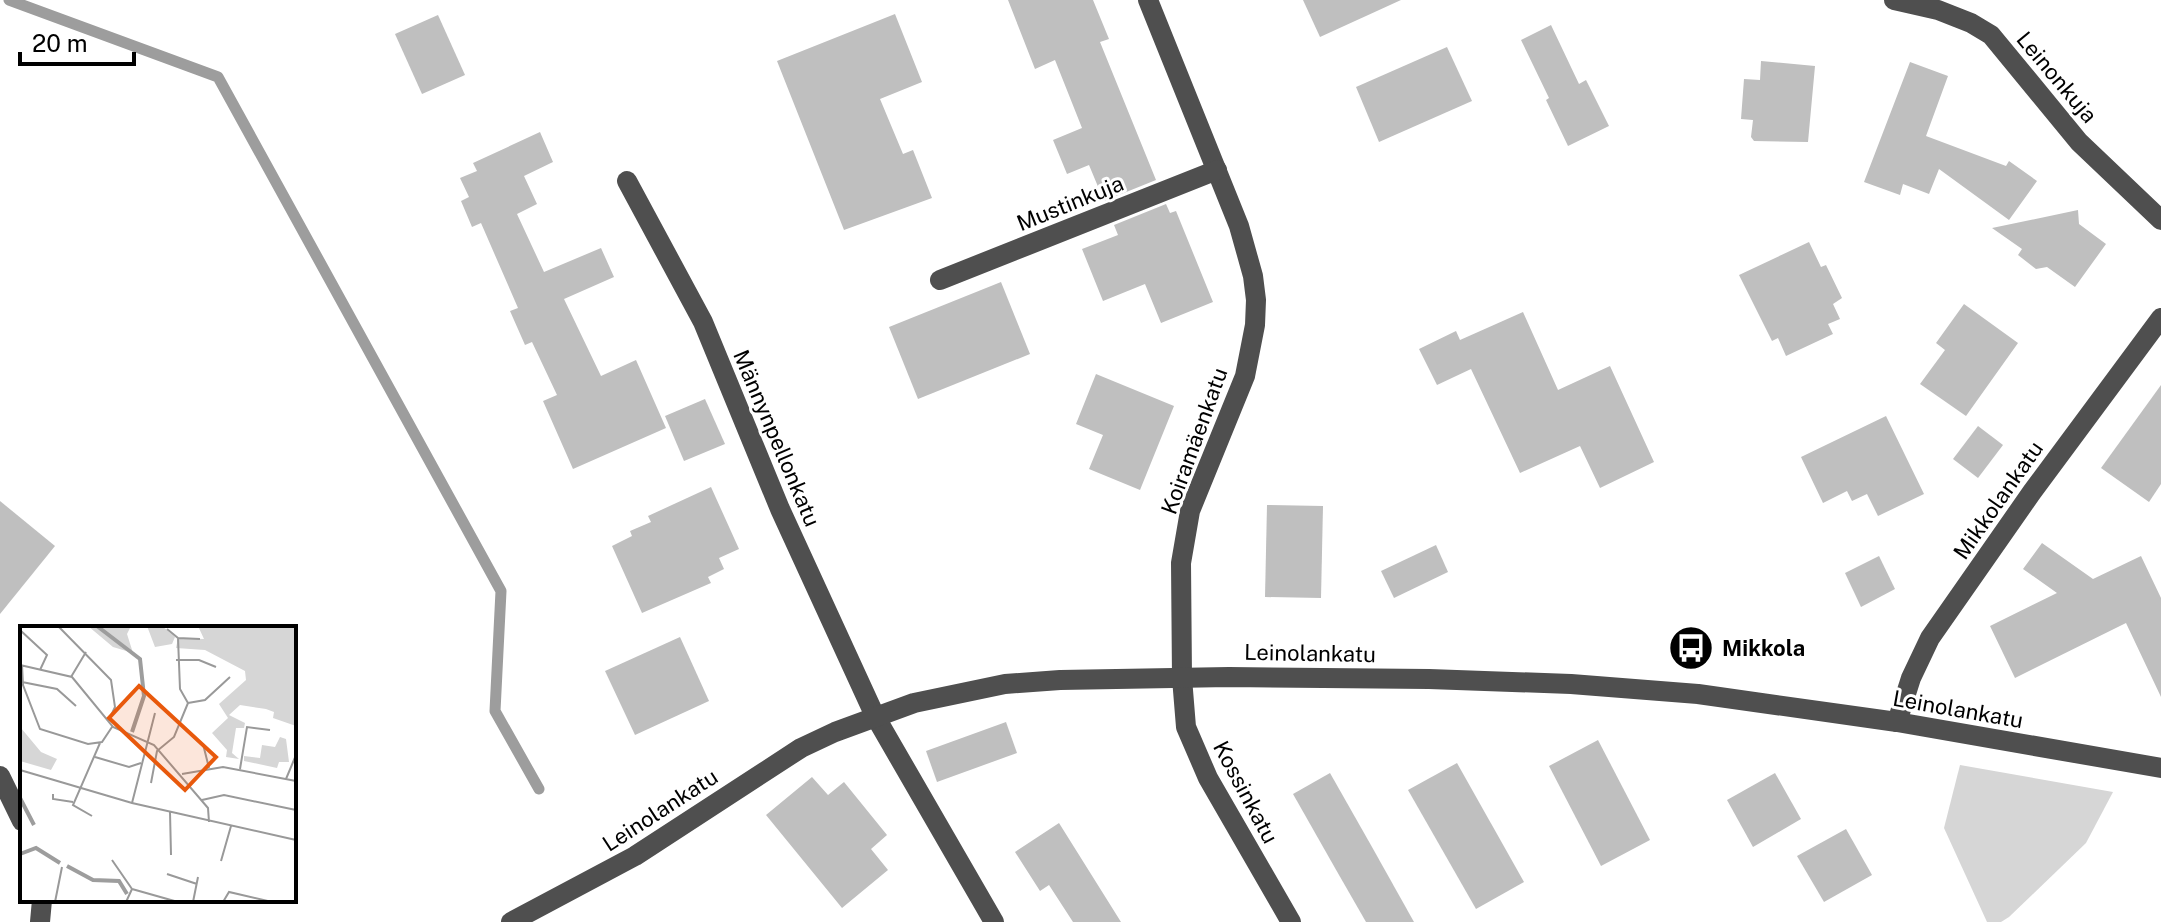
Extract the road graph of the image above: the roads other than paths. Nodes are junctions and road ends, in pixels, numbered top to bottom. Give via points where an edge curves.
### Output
1 (1148, 0) edge
2 (1894, 0) edge
3 (1217, 170) junction
4 (627, 181) dead end
5 (2161, 220) edge
6 (940, 280) dead end
7 (2161, 318) edge
8 (1182, 678) junction
9 (875, 716) junction
10 (1897, 722) junction
11 (2161, 768) edge
12 (0, 776) edge
13 (20, 817) edge
14 (42, 902) edge
15 (40, 922) edge
16 (511, 922) edge
17 (994, 922) edge
18 (1291, 922) edge

1 - 3 street, Koiramäenkatu
2 - 5 street, Leinonkuja via 1938,10 1991,35 2079,142
3 - 6 street, Mustinkuja
3 - 8 street, Koiramäenkatu via 1253,276 1255,325 1234,408 1190,511 1181,563
4 - 9 street, Männynpellonkatu via 703,322 780,509
7 - 10 street, Mikkolankatu via 1930,638
8 - 9 street, Leinolankatu via 1005,684
8 - 10 street, Leinolankatu via 1571,684 1698,694
8 - 18 street, Kossinkatu via 1186,727 1208,778
9 - 16 street, Leinolankatu via 801,748 635,856
9 - 17 street, Männynpellonkatu
10 - 11 street, Leinolankatu
12 - 13 street
14 - 15 street

